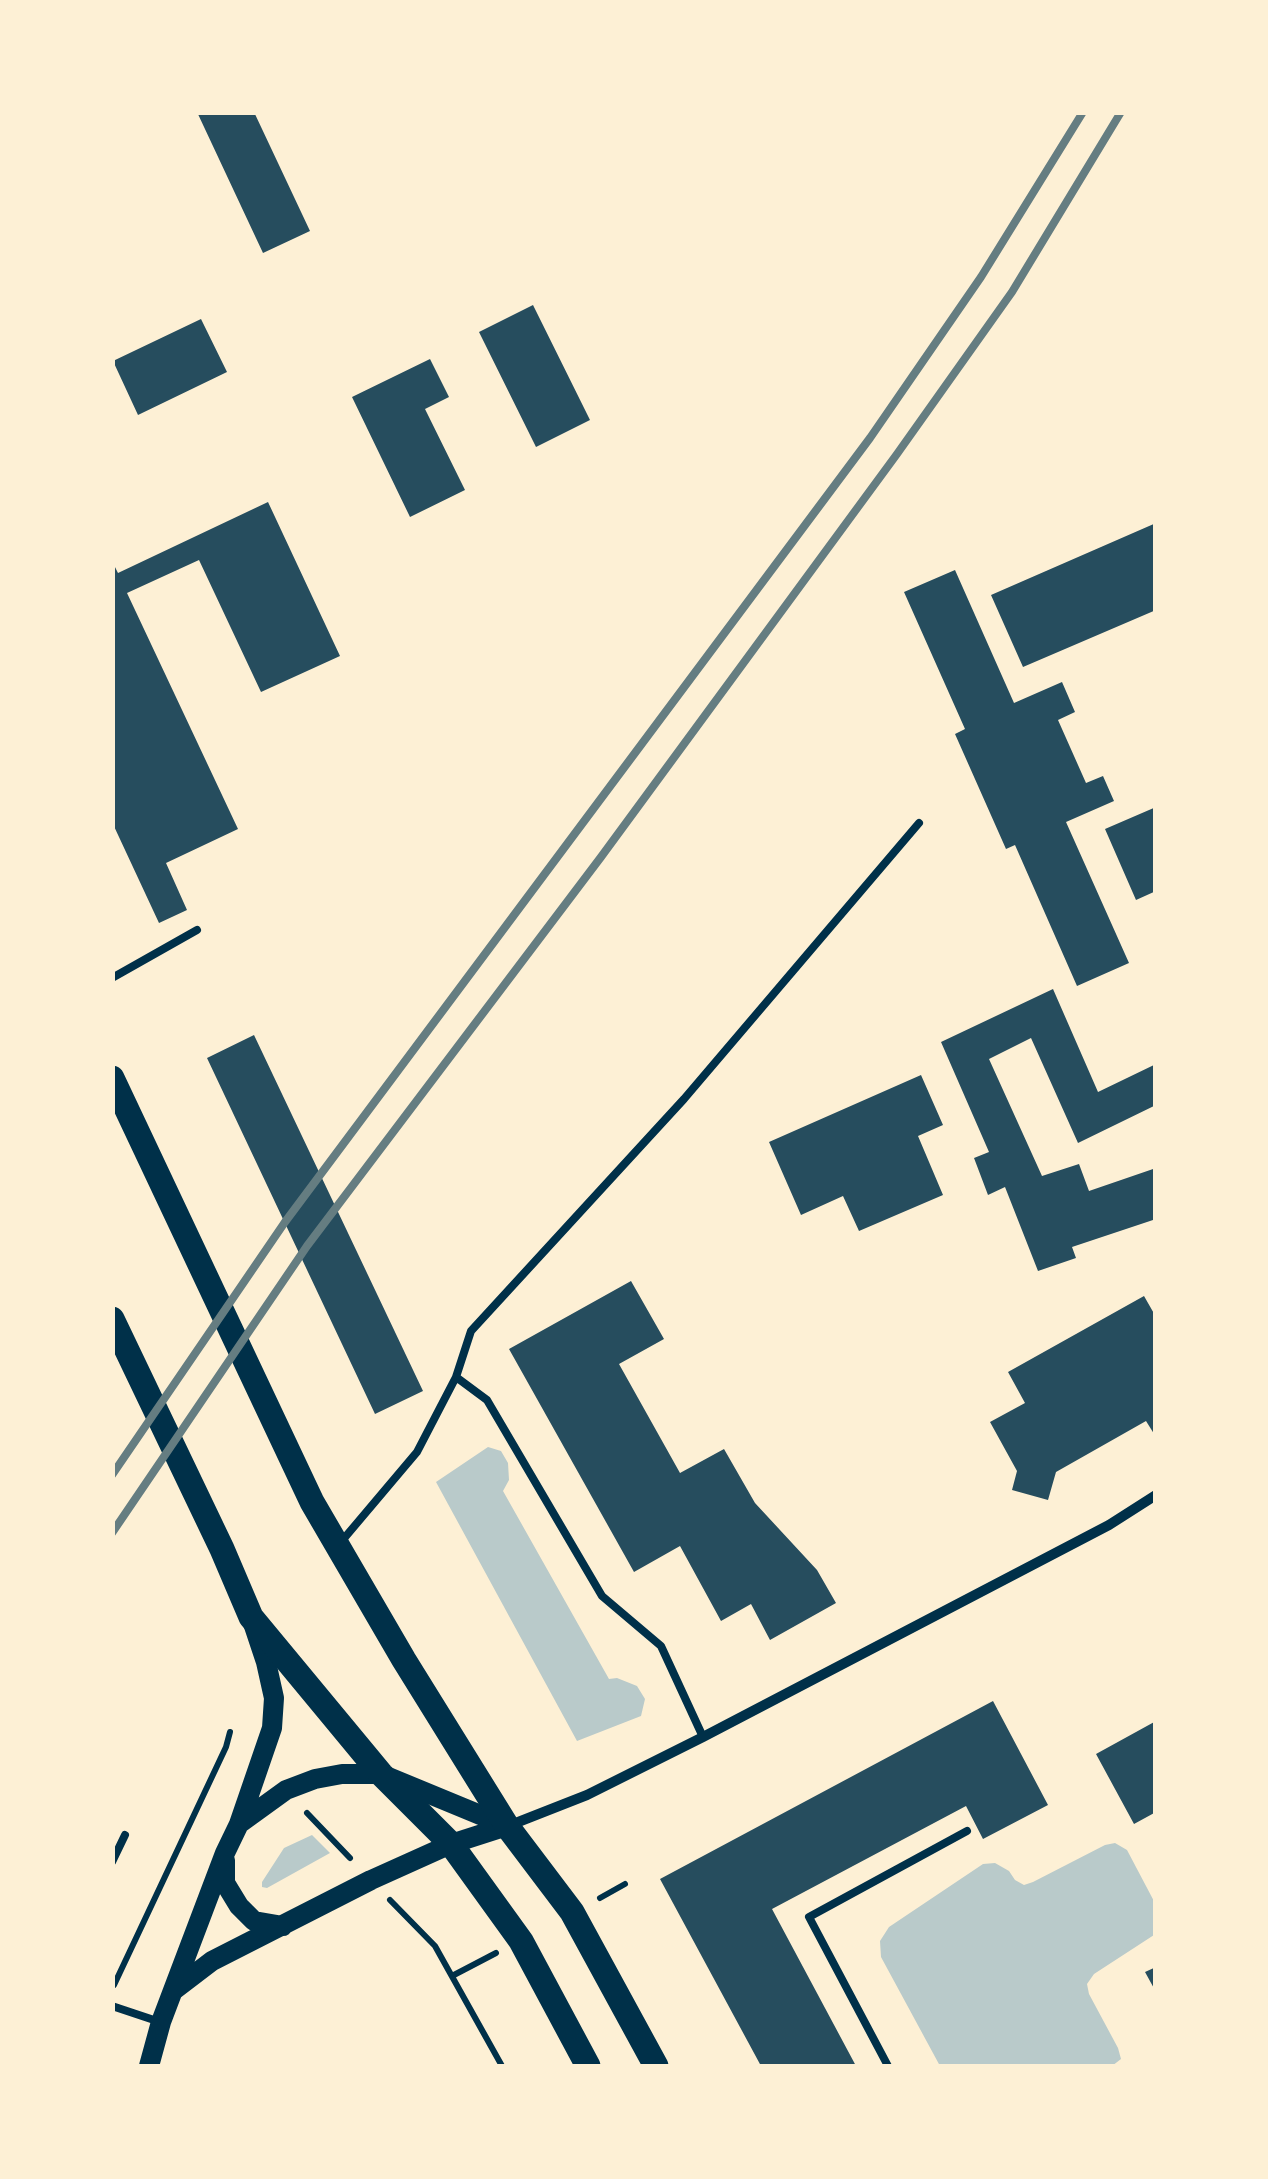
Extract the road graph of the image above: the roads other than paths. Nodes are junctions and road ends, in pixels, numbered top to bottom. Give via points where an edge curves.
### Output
1 (919, 824) dead end
2 (197, 930) dead end
3 (112, 978) edge
4 (112, 1078) edge
5 (112, 1319) edge
6 (456, 1378) junction
7 (1156, 1495) edge
8 (338, 1546) junction
9 (250, 1617) junction
10 (703, 1738) junction
11 (381, 1774) junction
12 (239, 1824) junction
13 (507, 1826) junction
14 (967, 1831) dead end
15 (125, 1835) dead end
16 (452, 1844) junction
17 (225, 1853) junction
18 (112, 1862) edge
19 (283, 1926) junction
20 (173, 1991) junction
21 (112, 2006) edge
22 (161, 2022) junction
23 (149, 2066) edge
24 (588, 2066) edge
25 (656, 2066) edge
26 (888, 2066) edge

1 - 6 lane via 684,1099 471,1331
2 - 3 lane
4 - 8 main road
5 - 9 main road
6 - 8 lane via 416,1452
6 - 10 lane via 487,1400 602,1596 661,1646
7 - 10 street
8 - 13 main road
9 - 11 main road
9 - 12 main road via 274,1698 272,1728
10 - 13 street
11 - 12 main road via 316,1778 286,1790
11 - 13 main road
11 - 16 main road
12 - 17 main road
13 - 16 main road
13 - 25 main road via 572,1912
14 - 26 lane via 809,1917
15 - 18 lane
16 - 19 main road
16 - 24 main road via 520,1941
17 - 19 main road via 225,1882 239,1906 254,1922
17 - 20 main road
19 - 20 main road via 212,1961
20 - 22 main road
21 - 22 lane
22 - 23 main road

